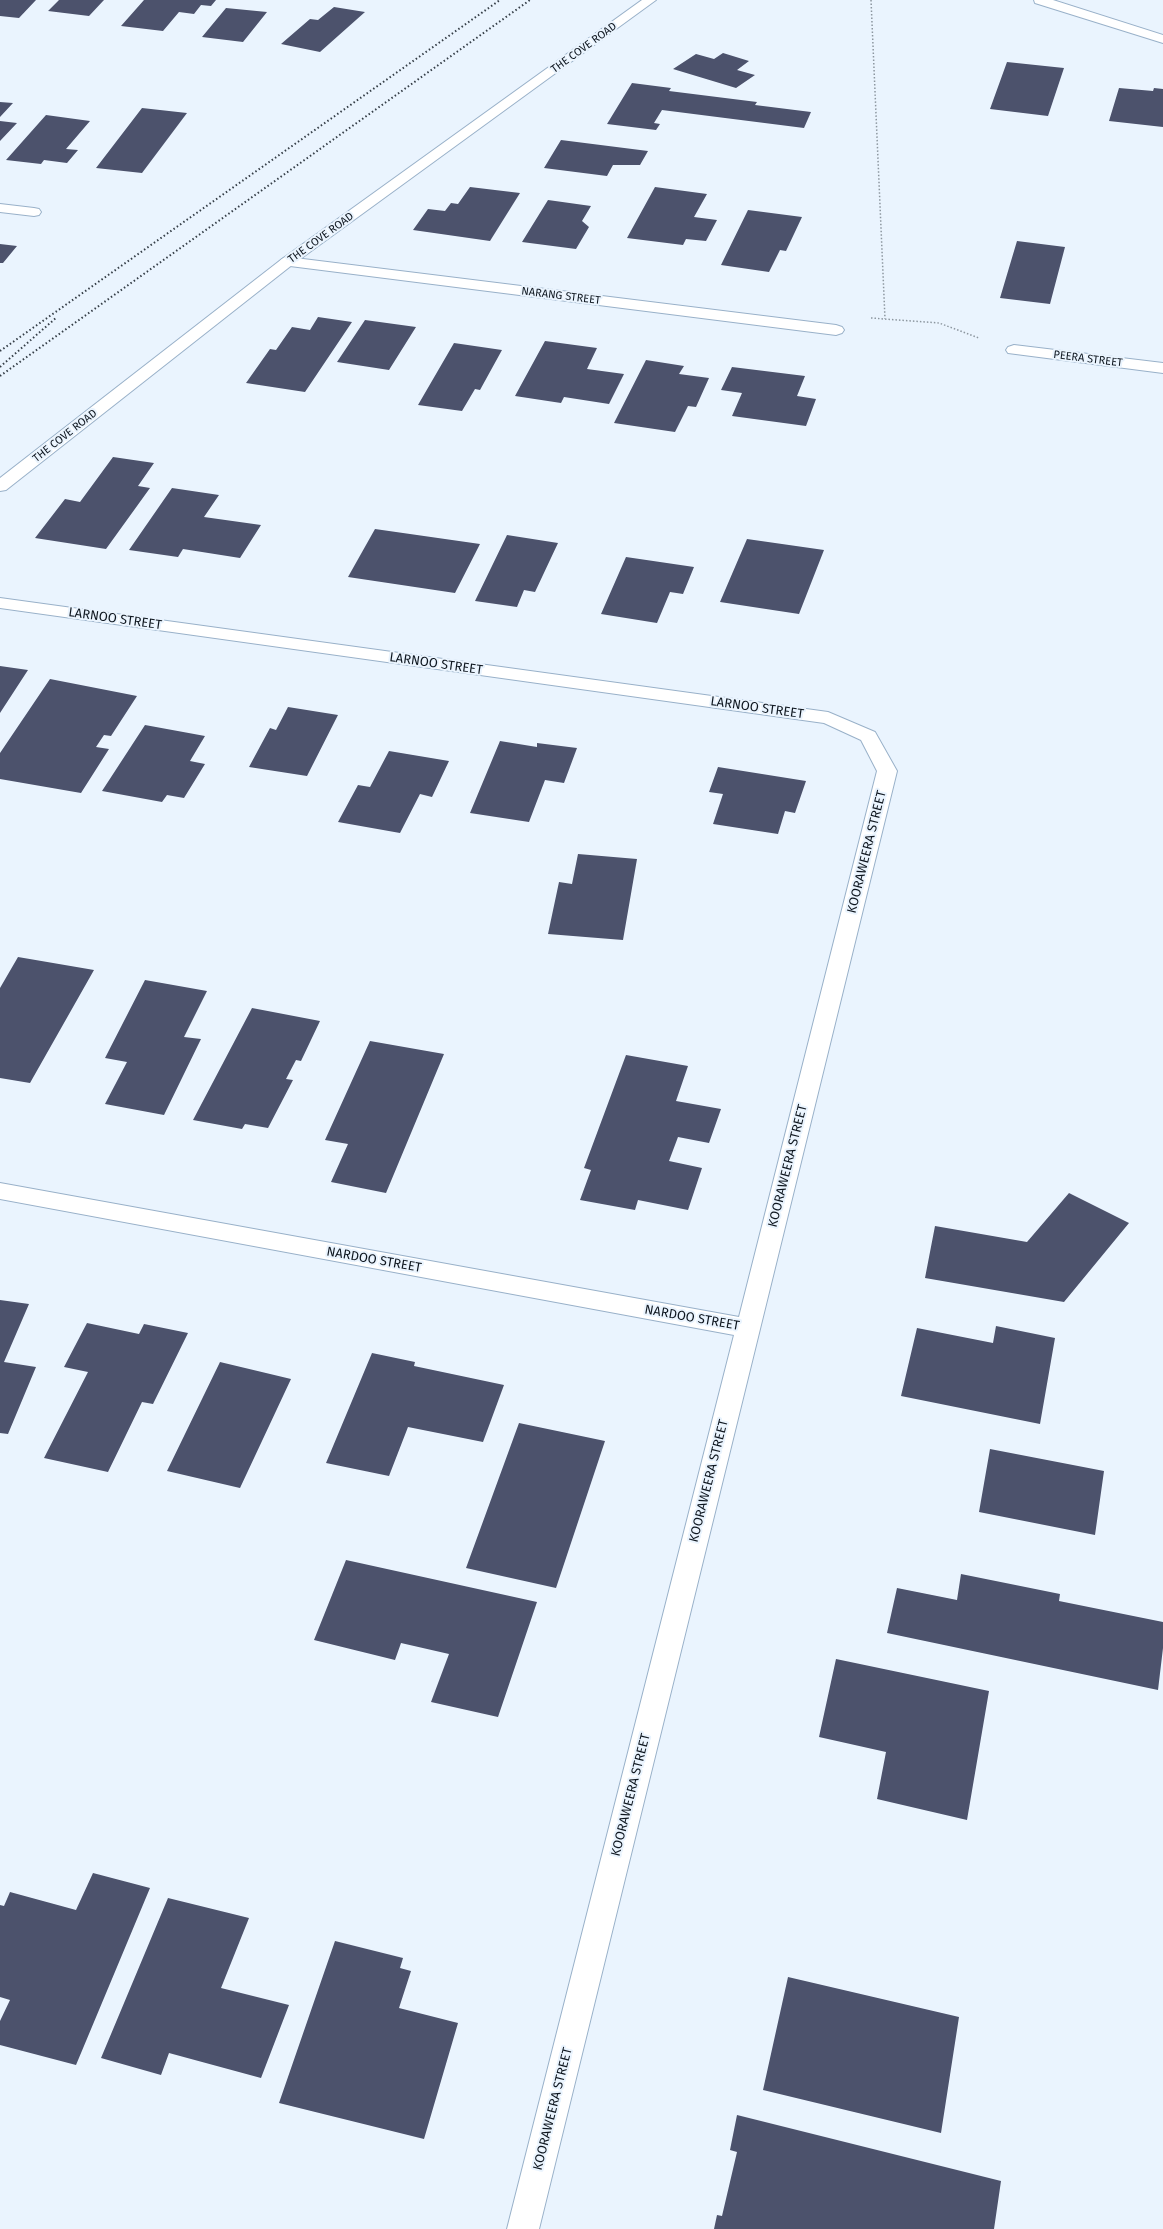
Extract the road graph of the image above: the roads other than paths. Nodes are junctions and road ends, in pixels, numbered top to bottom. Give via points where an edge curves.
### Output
1 (650, 0) edge
2 (1040, 0) edge
3 (1163, 39) edge
4 (0, 208) edge
5 (34, 212) dead end
6 (287, 262) junction
7 (828, 329) road end
8 (1014, 350) road end
9 (1163, 368) edge
10 (0, 486) edge
11 (0, 603) edge
12 (868, 736) joint
13 (0, 1191) edge
14 (747, 1328) junction
15 (523, 2229) edge

1 - 6 street, THE COVE ROAD
2 - 3 street
4 - 5 street
6 - 7 street, NARANG STREET
6 - 10 street, THE COVE ROAD
8 - 9 street, PEERA STREET
11 - 12 street, LARNOO STREET via 828,718
12 - 14 street, KOORAWEERA STREET via 887,771
13 - 14 street, NARDOO STREET
14 - 15 street, KOORAWEERA STREET

